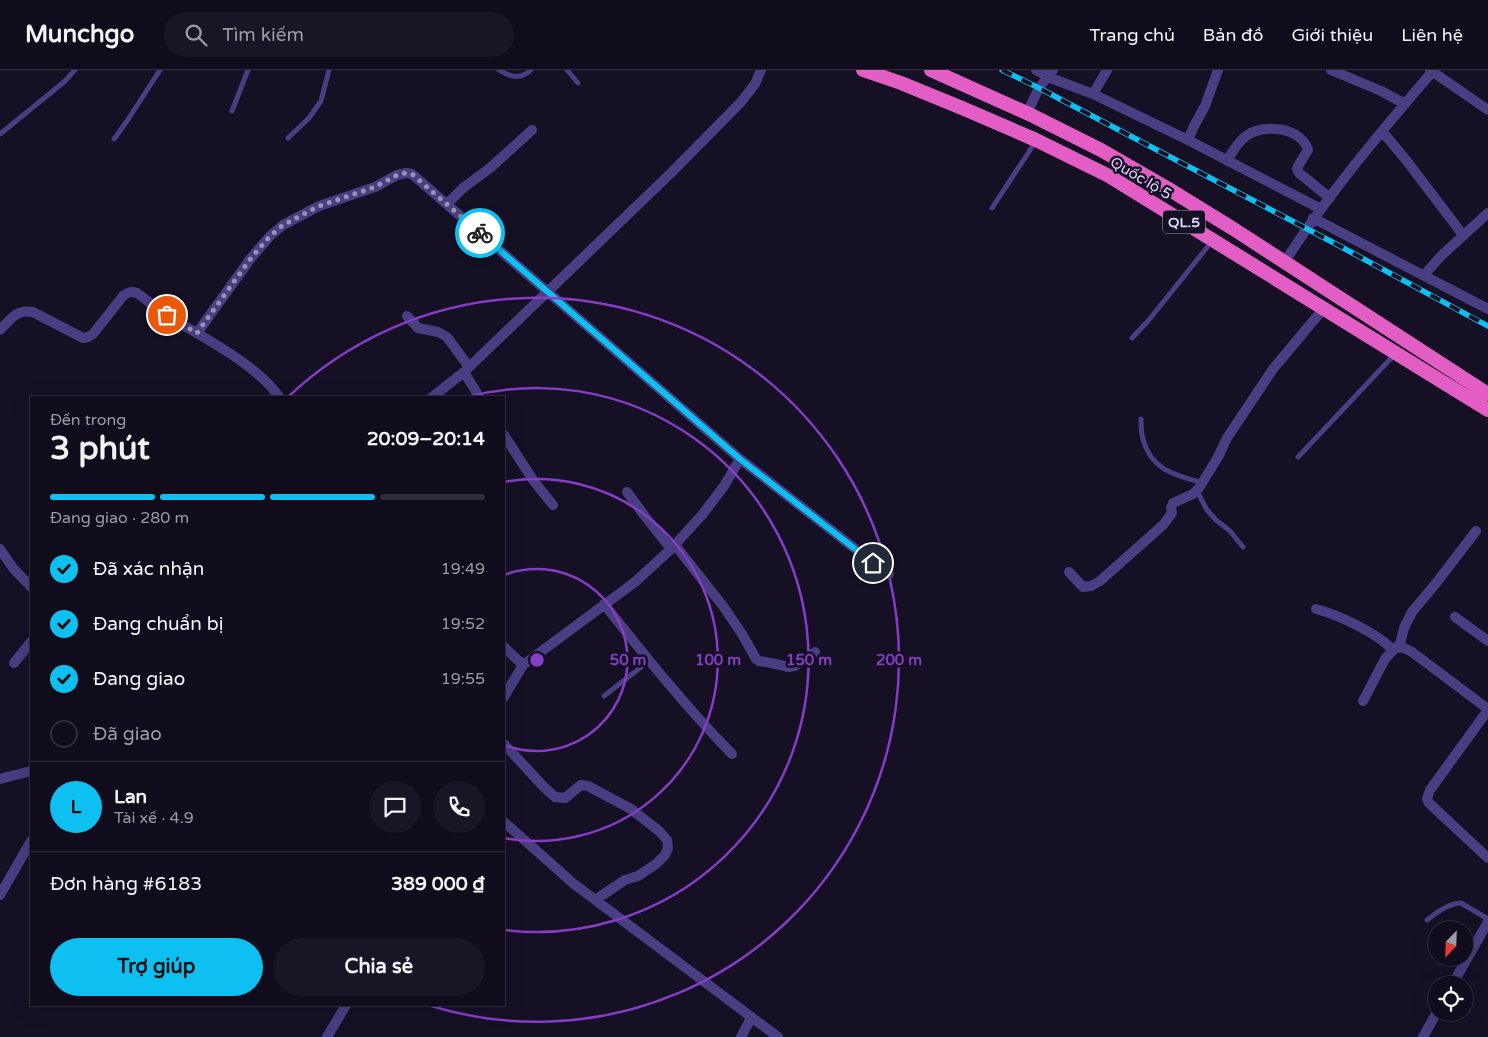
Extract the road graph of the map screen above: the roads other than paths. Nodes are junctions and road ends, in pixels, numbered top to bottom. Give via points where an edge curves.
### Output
1 (75, 70) edge
2 (160, 70) edge
3 (248, 70) edge
4 (329, 70) edge
5 (499, 70) edge
6 (531, 70) edge
7 (567, 70) edge
8 (761, 70) edge
9 (863, 70) edge
10 (1036, 70) edge
11 (1107, 70) edge
12 (1218, 70) edge
13 (1331, 70) edge
14 (936, 71) edge
15 (1431, 71) edge
16 (1050, 73) edge
17 (578, 82) dead end
18 (1093, 94) junction
19 (1405, 104) junction
20 (1488, 110) edge
21 (232, 111) dead end
22 (1027, 113) junction
23 (532, 130) dead end
24 (1382, 131) junction
25 (0, 134) edge
26 (114, 138) dead end
27 (288, 138) dead end
28 (1036, 140) junction
29 (1188, 140) junction
30 (1226, 161) junction
31 (1330, 198) junction
32 (447, 204) junction
33 (992, 208) dead end
34 (1321, 209) junction
35 (1488, 213) edge
36 (1314, 218) junction
37 (1463, 235) junction
38 (1213, 240) junction
39 (1284, 263) junction
40 (1424, 275) junction
41 (547, 292) junction
42 (1324, 308) junction
43 (1488, 309) edge
44 (407, 316) dead end
45 (0, 330) edge
46 (197, 333) junction
47 (1132, 338) dead end
48 (1396, 353) junction
49 (466, 370) junction
50 (1488, 394) edge
51 (279, 396) edge
52 (434, 396) edge
53 (479, 396) edge
54 (1488, 410) edge
55 (1141, 419) dead end
56 (505, 437) edge
57 (1298, 457) dead end
58 (740, 459) junction
59 (1200, 487) junction
60 (627, 492) dead end
61 (553, 505) dead end
62 (1476, 531) dead end
63 (673, 547) junction
64 (1243, 547) dead end
65 (0, 549) edge
66 (1069, 572) dead end
67 (889, 574) dead end
68 (30, 587) edge
69 (604, 604) junction
70 (1316, 609) dead end
71 (1455, 617) dead end
72 (1488, 641) edge
73 (30, 643) edge
74 (505, 648) edge
75 (1396, 649) junction
76 (816, 652) dead end
77 (649, 661) junction
78 (14, 663) dead end
79 (523, 665) junction
80 (505, 695) edge
81 (604, 696) dead end
82 (1363, 701) dead end
83 (1488, 710) edge
84 (505, 745) edge
85 (732, 754) dead end
86 (30, 771) edge
87 (0, 779) edge
88 (505, 823) edge
89 (30, 842) edge
90 (1488, 858) edge
91 (0, 895) edge
92 (595, 900) junction
93 (1427, 920) dead end
94 (1488, 921) edge
95 (1457, 976) edge
96 (345, 1006) edge
97 (751, 1018) junction
98 (1431, 1021) edge
99 (327, 1037) edge
100 (741, 1037) edge
101 (778, 1037) edge
102 (1423, 1037) edge

1 - 25 lane
2 - 26 lane
3 - 21 lane
4 - 27 lane via 320,100 309,118
5 - 6 lane via 516,78
7 - 17 lane
8 - 41 street via 741,102
9 - 28 highway, Quốc lộ 5 / QL.5
10 - 16 street
11 - 18 street
12 - 29 street
13 - 19 street
14 - 22 highway, Quốc lộ 5 / QL.5
15 - 19 street
15 - 20 street
16 - 18 street
16 - 22 street
18 - 29 street
19 - 24 street
22 - 39 highway, Quốc lộ 5 / QL.5 via 1158,183
23 - 32 street
24 - 31 street
24 - 37 street
28 - 33 lane
28 - 38 highway, Quốc lộ 5 / QL.5 via 1109,176
29 - 30 street
30 - 31 street via 1247,135 1260,129 1296,134 1308,150 1297,169 1299,173
30 - 34 street
31 - 34 street
32 - 41 street
32 - 46 street via 412,174 406,173 319,206 283,225 270,236
34 - 36 street
35 - 37 street
36 - 39 street
36 - 40 street
37 - 40 street
38 - 42 highway, Quốc lộ 5 / QL.5
38 - 47 lane
39 - 50 highway, Quốc lộ 5 / QL.5
40 - 43 street
41 - 49 street
41 - 58 street
42 - 48 highway, Quốc lộ 5 / QL.5
42 - 59 street via 1268,376 1227,438
44 - 49 street via 418,328 447,337
45 - 46 street via 18,312 25,310 83,338 88,337 123,296 132,292
46 - 51 street via 245,365 273,387
48 - 54 highway, Quốc lộ 5 / QL.5
48 - 57 lane
49 - 52 street
49 - 53 street
55 - 59 lane via 1142,439 1150,456 1159,466
56 - 61 street
58 - 63 street via 702,515
58 - 67 street
59 - 64 lane via 1206,510 1230,530
59 - 66 street via 1173,503 1172,513 1163,525 1100,581 1082,587
60 - 63 street
62 - 75 street via 1412,612
63 - 69 street via 635,582
63 - 76 street via 723,606 756,659 789,667
65 - 68 street
69 - 77 street
69 - 79 street
70 - 75 street via 1332,613
71 - 72 street
73 - 78 street
74 - 79 street
75 - 82 street via 1385,659
75 - 83 street via 1412,652
77 - 81 lane
77 - 85 street
79 - 80 street
83 - 90 street via 1430,790 1427,799
84 - 92 street via 555,797 565,798 581,785 588,786 631,809 667,840 665,856 656,864
86 - 87 street
88 - 92 street
89 - 91 street
92 - 97 street
93 - 94 lane via 1461,903
94 - 95 street
96 - 99 street
97 - 100 street
97 - 101 street
98 - 102 street

